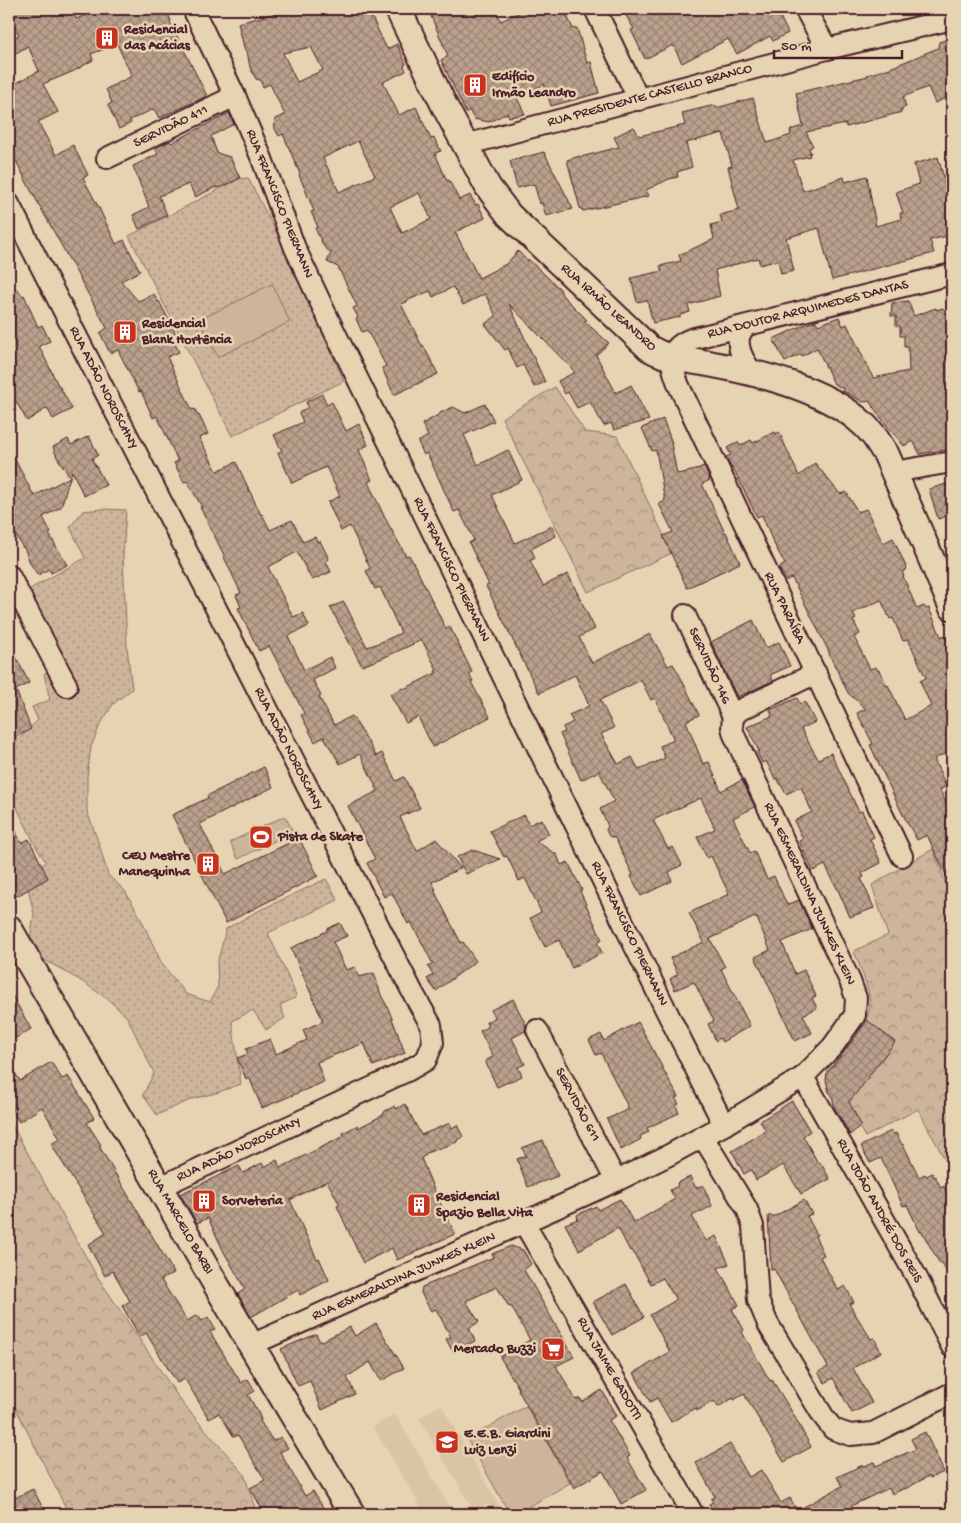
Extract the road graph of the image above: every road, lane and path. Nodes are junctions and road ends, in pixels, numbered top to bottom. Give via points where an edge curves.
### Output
1 (193, 9) edge
2 (398, 9) edge
3 (595, 9) edge
4 (805, 9) edge
5 (952, 19) edge
6 (827, 49) junction
7 (235, 96) junction
8 (639, 100) junction
9 (464, 145) junction
10 (107, 158) dead end
11 (9, 204) edge
12 (952, 274) edge
13 (745, 326) junction
14 (671, 358) junction
15 (752, 372) junction
16 (952, 462) edge
17 (894, 472) junction
18 (9, 575) edge
19 (952, 607) edge
20 (685, 614) dead end
21 (816, 673) junction
22 (67, 686) dead end
23 (733, 716) junction
24 (902, 856) dead end
25 (9, 928) edge
26 (537, 1030) dead end
27 (803, 1077) junction
28 (724, 1125) junction
29 (703, 1137) junction
30 (616, 1181) junction
31 (160, 1187) junction
32 (524, 1223) junction
33 (251, 1345) junction
34 (952, 1347) edge
35 (952, 1393) edge
36 (352, 1514) edge
37 (693, 1514) edge

1 - 7 street, RUA FRANCISCO PIERMANN
2 - 9 street, RUA IRMÃO LEANDRO
3 - 8 street
4 - 6 street
5 - 6 street, RUA PRESIDENTE CASTELLO BRANCO
6 - 8 street, RUA PRESIDENTE CASTELLO BRANCO
7 - 10 street, SERVIDÃO 411
7 - 28 street, RUA FRANCISCO PIERMANN via 295,248 325,312
8 - 9 street, RUA PRESIDENTE CASTELLO BRANCO
9 - 14 street, RUA IRMÃO LEANDRO via 509,215 649,348
11 - 31 street, RUA ADÃO NOROSCHNY via 431,1025 433,1043 426,1060
12 - 13 street, RUA DOUTOR ARQUIMEDES DANTAS
13 - 14 street, RUA DOUTOR ARQUIMEDES DANTAS via 684,342
13 - 15 street via 739,338 740,345 744,361
14 - 15 street, RUA IRMÃO LEANDRO
14 - 21 street, RUA PARAÍBA via 679,386
15 - 17 street, RUA IRMÃO LEANDRO via 804,389 852,415 878,442
16 - 17 street
17 - 19 street, RUA IRMÃO LEANDRO
18 - 22 street
20 - 23 street, SERVIDÃO 146
21 - 23 street
21 - 24 street, RUA PARAÍBA
23 - 27 street, RUA ESMERALDINA JUNKES KLEIN via 734,735 856,998 856,1015 833,1046
25 - 31 street, RUA MARCELO BARBI
26 - 30 street, SERVIDÃO 611
27 - 28 street, RUA ESMERALDINA JUNKES KLEIN
27 - 34 street, RUA JOÃO ANDRÉ DOS REIS via 916,1276
28 - 29 street, RUA ESMERALDINA JUNKES KLEIN
29 - 30 street, RUA ESMERALDINA JUNKES KLEIN
29 - 35 street via 747,1210 753,1226 758,1300 768,1324 822,1416 833,1429 850,1435 874,1433
30 - 32 street, RUA ESMERALDINA JUNKES KLEIN
31 - 33 street, RUA MARCELO BARBI
32 - 33 street, RUA ESMERALDINA JUNKES KLEIN
32 - 37 street, RUA JAIME GADOTTI
33 - 36 street, RUA MARCELO BARBI

